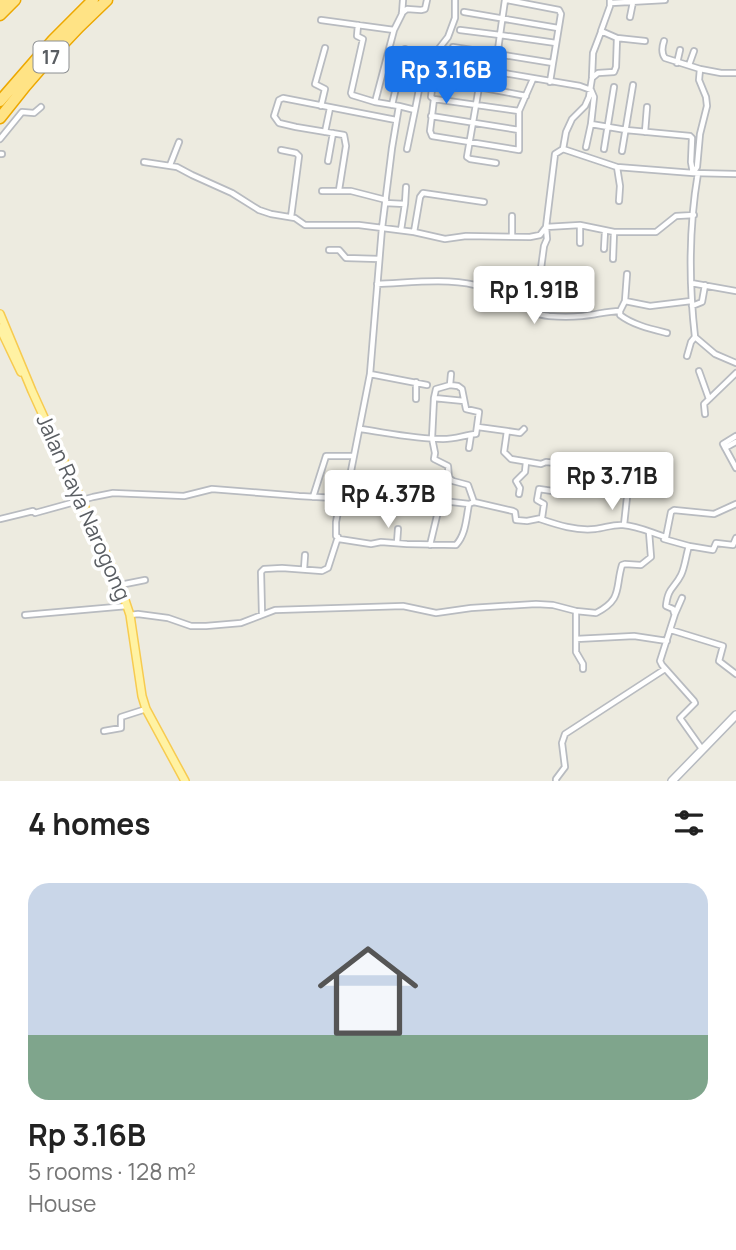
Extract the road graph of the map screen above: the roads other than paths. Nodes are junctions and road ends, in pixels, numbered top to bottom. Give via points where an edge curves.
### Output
1 (15, 0) edge
2 (93, 0) edge
3 (107, 0) edge
4 (403, 0) edge
5 (427, 0) edge
6 (455, 0) edge
7 (506, 0) edge
8 (665, 0) edge
9 (611, 1) edge
10 (633, 2) edge
11 (464, 12) dead end
12 (402, 14) junction
13 (0, 15) edge
14 (630, 17) dead end
15 (503, 18) junction
16 (321, 20) dead end
17 (358, 25) junction
18 (558, 28) junction
19 (394, 30) junction
20 (460, 30) dead end
21 (601, 31) junction
22 (500, 36) junction
23 (617, 38) junction
24 (645, 41) dead end
25 (664, 41) dead end
26 (556, 43) junction
27 (453, 47) dead end
28 (325, 48) dead end
29 (405, 49) dead end
30 (680, 50) dead end
31 (694, 51) dead end
32 (498, 54) junction
33 (433, 61) dead end
34 (553, 62) junction
35 (677, 63) junction
36 (689, 65) junction
37 (480, 69) junction
38 (700, 69) junction
39 (495, 72) junction
40 (736, 73) edge
41 (592, 78) junction
42 (533, 79) junction
43 (550, 82) junction
44 (633, 85) dead end
45 (479, 87) junction
46 (614, 87) dead end
47 (591, 90) junction
48 (526, 96) junction
49 (434, 99) junction
50 (0, 102) edge
51 (375, 102) junction
52 (392, 105) junction
53 (475, 105) junction
54 (321, 106) junction
55 (398, 106) junction
56 (41, 107) dead end
57 (647, 107) dead end
58 (330, 108) junction
59 (415, 110) junction
60 (519, 111) junction
61 (431, 116) junction
62 (0, 118) edge
63 (396, 120) junction
64 (473, 124) junction
65 (591, 124) junction
66 (607, 128) junction
67 (519, 130) junction
68 (626, 131) junction
69 (325, 132) junction
70 (645, 132) junction
71 (334, 133) junction
72 (0, 139) edge
73 (179, 142) dead end
74 (470, 143) junction
75 (586, 147) dead end
76 (407, 149) dead end
77 (563, 149) junction
78 (604, 149) dead end
79 (281, 150) dead end
80 (622, 151) dead end
81 (328, 161) dead end
82 (144, 162) dead end
83 (496, 163) dead end
84 (170, 165) junction
85 (617, 167) junction
86 (696, 173) junction
87 (736, 174) edge
88 (406, 187) dead end
89 (339, 190) junction
90 (322, 191) dead end
91 (619, 201) dead end
92 (385, 202) junction
93 (484, 202) dead end
94 (405, 204) junction
95 (694, 215) junction
96 (512, 216) dead end
97 (291, 217) junction
98 (580, 225) junction
99 (546, 227) junction
100 (382, 228) junction
101 (401, 230) junction
102 (605, 231) junction
103 (414, 232) junction
104 (614, 232) junction
105 (512, 237) junction
106 (580, 243) dead end
107 (604, 249) dead end
108 (329, 250) dead end
109 (379, 259) junction
110 (613, 259) dead end
111 (525, 272) dead end
112 (627, 274) dead end
113 (377, 284) junction
114 (691, 284) junction
115 (705, 285) junction
116 (736, 291) edge
117 (625, 301) junction
118 (520, 303) junction
119 (691, 304) junction
120 (620, 311) junction
121 (535, 313) junction
122 (0, 314) edge
123 (0, 328) edge
124 (667, 333) dead end
125 (695, 337) junction
126 (687, 356) dead end
127 (736, 361) edge
128 (699, 371) dead end
129 (736, 373) edge
130 (370, 374) junction
131 (451, 374) dead end
132 (416, 382) junction
133 (427, 385) dead end
134 (450, 386) junction
135 (32, 391) junction
136 (434, 398) junction
137 (416, 399) dead end
138 (709, 399) junction
139 (464, 401) junction
140 (705, 414) dead end
141 (478, 427) junction
142 (360, 429) junction
143 (524, 429) dead end
144 (507, 431) junction
145 (471, 435) junction
146 (736, 436) edge
147 (432, 438) junction
148 (736, 442) edge
149 (469, 448) dead end
150 (725, 448) junction
151 (353, 456) junction
152 (526, 461) junction
153 (736, 466) edge
154 (559, 492) dead end
155 (519, 494) dead end
156 (341, 496) junction
157 (313, 497) junction
158 (82, 500) junction
159 (471, 503) junction
160 (736, 504) edge
161 (0, 519) edge
162 (540, 519) junction
163 (624, 524) junction
164 (398, 529) dead end
165 (650, 534) junction
166 (338, 537) junction
167 (736, 538) edge
168 (397, 543) junction
169 (430, 545) junction
170 (689, 546) junction
171 (305, 555) dead end
172 (304, 569) junction
173 (145, 580) dead end
174 (120, 585) junction
175 (682, 597) dead end
176 (127, 606) junction
177 (576, 611) junction
178 (262, 614) junction
179 (675, 614) junction
180 (24, 615) dead end
181 (130, 615) junction
182 (671, 630) junction
183 (576, 639) junction
184 (667, 641) junction
185 (665, 668) junction
186 (583, 669) dead end
187 (736, 674) edge
188 (146, 709) junction
189 (736, 715) edge
190 (104, 731) dead end
191 (702, 750) junction
192 (185, 781) edge
193 (556, 781) edge
194 (672, 781) edge

1 - 13 highway
2 - 50 highway, 17
3 - 62 highway, 17
4 - 12 street
5 - 12 street via 425,9 407,9
6 - 59 street via 455,18 448,37 422,74
7 - 15 street
7 - 18 street via 559,10
8 - 10 street
9 - 10 street
9 - 21 street
10 - 14 street
11 - 15 street
12 - 19 street
15 - 18 street
15 - 22 street
16 - 17 street
17 - 19 street
17 - 51 street via 357,36 363,39 351,93
18 - 26 street
19 - 51 street
20 - 22 street
21 - 23 street
21 - 41 street via 593,54
22 - 26 street
22 - 32 street
23 - 24 street
23 - 41 street via 614,72
25 - 35 street via 663,56
26 - 34 street
27 - 32 street
28 - 54 street via 316,84 325,89
29 - 52 street
30 - 35 street
31 - 36 street
32 - 34 street
32 - 39 street
33 - 37 street
34 - 43 street
35 - 36 street
36 - 38 street
37 - 39 street
37 - 45 street
38 - 40 street
38 - 86 street via 707,106
39 - 42 street
41 - 47 street
42 - 43 street
42 - 48 street
43 - 47 street
44 - 68 street
45 - 48 street
45 - 49 street via 435,80
45 - 53 street
46 - 66 street
47 - 65 street
47 - 77 street via 585,106 572,119
48 - 60 street
49 - 53 street
49 - 61 street
51 - 52 street
52 - 55 street
53 - 60 street
53 - 64 street
54 - 58 street
54 - 69 street via 281,99 274,116 279,123
55 - 59 street
55 - 63 street
56 - 72 street via 34,113 22,112
57 - 70 street
58 - 63 street
58 - 69 street
59 - 76 street
60 - 67 street
61 - 64 street
61 - 74 street via 432,136
63 - 92 street
64 - 67 street
64 - 74 street
65 - 66 street
65 - 75 street
66 - 68 street
66 - 78 street
67 - 74 street via 519,150
68 - 70 street
68 - 80 street
69 - 71 street
70 - 86 street via 690,136
71 - 81 street
71 - 89 street via 345,136 346,146
73 - 84 street
74 - 83 street via 468,158
77 - 85 street
77 - 99 street via 555,154
79 - 97 street via 299,156
82 - 84 street
84 - 97 street via 259,209
85 - 86 street
85 - 91 street
86 - 87 street
86 - 95 street
88 - 94 street
89 - 90 street
89 - 92 street
92 - 94 street
92 - 100 street
93 - 103 street via 423,193
94 - 101 street
95 - 104 street via 676,216 656,232
95 - 114 street
96 - 105 street
97 - 100 street via 305,225
98 - 99 street
98 - 102 street
98 - 106 street
99 - 105 street via 540,235
99 - 121 street
100 - 101 street
100 - 109 street
101 - 103 street
102 - 104 street
102 - 107 street
103 - 105 street via 444,239
104 - 110 street
108 - 109 street via 339,250 346,258
109 - 113 street
111 - 118 street
112 - 117 street
113 - 118 street via 474,285
113 - 130 street
114 - 115 street
114 - 119 street
115 - 116 street
115 - 119 street via 702,302
117 - 119 street via 650,306
117 - 120 street
118 - 121 street
119 - 125 street
120 - 121 street via 568,317
120 - 124 street via 623,318
122 - 135 main road, Jalan Raya Narogong
123 - 135 main road, Jalan Raya Narogong
125 - 126 street
125 - 127 street via 715,354
128 - 138 street
129 - 138 street
130 - 132 street
130 - 142 street
131 - 134 street
132 - 133 street
132 - 137 street
134 - 136 street via 436,389
134 - 139 street via 463,389
135 - 158 main road, Jalan Raya Narogong
136 - 139 street
136 - 147 street
138 - 140 street via 704,404
139 - 141 street via 466,409 479,412
141 - 144 street
141 - 145 street
142 - 147 street
142 - 151 street
143 - 144 street via 520,433
144 - 152 street via 505,454
145 - 147 street
145 - 149 street
146 - 150 street via 723,444
147 - 159 street via 434,459 447,466 449,478 468,485
148 - 150 street
150 - 153 street
151 - 156 street
151 - 157 street via 326,456
152 - 155 street via 525,472 516,481
152 - 163 street via 566,464 574,472 617,473 626,497
154 - 162 street via 539,489 537,500 544,504
156 - 157 street
156 - 166 street
157 - 158 street via 212,489 184,496 113,494
158 - 161 street
158 - 174 main road, Jalan Raya Narogong
159 - 162 street via 513,510 516,520
159 - 169 street via 458,544
159 - 169 street via 440,503
160 - 165 street via 714,514 674,510 667,537
162 - 163 street via 580,529
163 - 165 street
164 - 168 street
165 - 170 street
165 - 177 street via 651,557 641,565 622,565 615,597 599,612
166 - 168 street via 372,544
166 - 172 street via 328,568
167 - 170 street via 733,545 716,543 713,550
168 - 169 street
170 - 179 street via 666,603
171 - 172 street
172 - 178 street via 261,572
173 - 174 street
174 - 176 main road, Jalan Raya Narogong
175 - 179 street
176 - 180 street
176 - 181 main road, Jalan Raya Narogong
177 - 178 street via 536,604 436,613 403,606
177 - 183 street
178 - 181 street via 241,623 206,626
179 - 182 street
181 - 188 main road, Jalan Raya Narogong
182 - 184 street
182 - 187 street via 723,646 719,661
183 - 184 street via 634,636
183 - 186 street
184 - 185 street via 660,661
185 - 191 street via 695,703 680,718
185 - 193 street via 565,734 565,767
188 - 190 street via 121,716 121,728
188 - 192 main road, Jalan Raya Narogong
189 - 191 main road
191 - 194 main road

